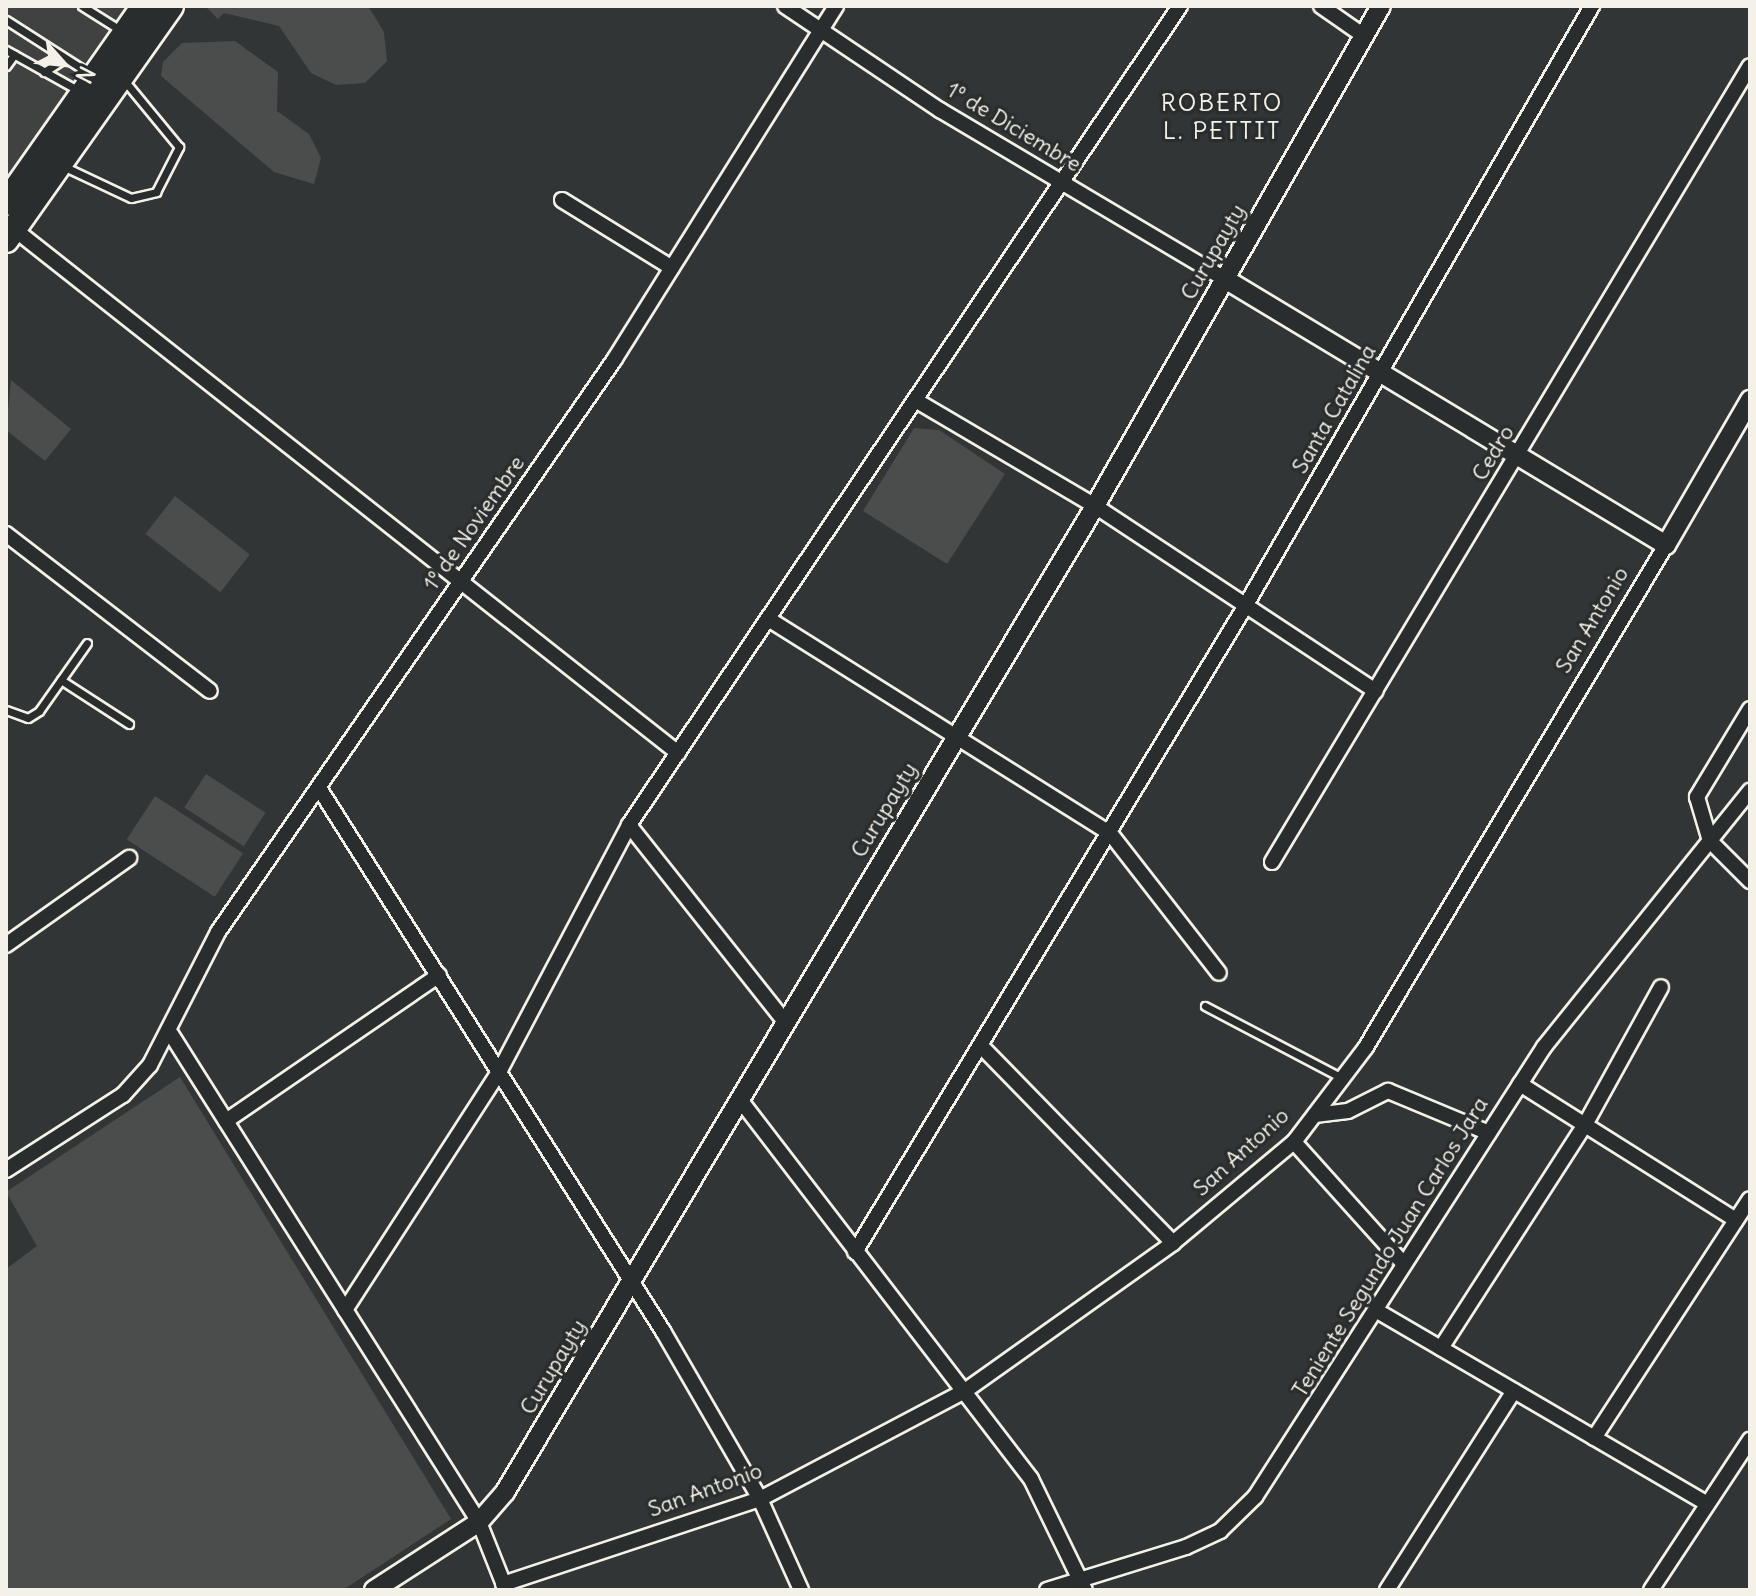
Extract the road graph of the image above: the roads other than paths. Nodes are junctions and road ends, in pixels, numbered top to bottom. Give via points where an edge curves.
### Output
1 (82, 6) edge
2 (144, 6) edge
3 (171, 6) edge
4 (785, 6) edge
5 (836, 6) edge
6 (1180, 6) edge
7 (1321, 6) edge
8 (1381, 6) edge
9 (1592, 6) edge
10 (6, 20) edge
11 (820, 30) junction
12 (125, 33) junction
13 (1364, 36) junction
14 (10, 52) edge
15 (64, 59) junction
16 (6, 66) edge
17 (1750, 66) edge
18 (44, 72) junction
19 (121, 77) junction
20 (89, 85) junction
21 (59, 165) junction
22 (1061, 181) junction
23 (562, 200) dead end
24 (6, 203) edge
25 (10, 234) edge
26 (672, 268) junction
27 (1225, 279) junction
28 (1378, 376) junction
29 (1750, 400) edge
30 (917, 401) junction
31 (1515, 458) junction
32 (1095, 506) junction
33 (6, 534) edge
34 (1666, 545) junction
35 (461, 580) junction
36 (1243, 610) junction
37 (770, 620) junction
38 (87, 643) dead end
39 (61, 680) junction
40 (210, 691) dead end
41 (1376, 691) junction
42 (1750, 709) edge
43 (6, 710) edge
44 (129, 724) dead end
45 (956, 736) junction
46 (678, 753) junction
47 (319, 788) junction
48 (1750, 791) edge
49 (629, 825) junction
50 (1110, 833) junction
51 (1710, 841) junction
52 (129, 858) dead end
53 (1272, 862) dead end
54 (1750, 881) edge
55 (6, 945) edge
56 (1219, 973) dead end
57 (439, 975) junction
58 (1661, 987) dead end
59 (1205, 1006) dead end
60 (785, 1022) junction
61 (171, 1034) junction
62 (981, 1046) junction
63 (500, 1070) junction
64 (1342, 1078) junction
65 (1520, 1084) junction
66 (741, 1101) junction
67 (1315, 1115) junction
68 (226, 1121) junction
69 (1586, 1123) junction
70 (1489, 1133) junction
71 (1294, 1142) junction
72 (6, 1170) edge
73 (1750, 1199) edge
74 (1736, 1220) junction
75 (1173, 1243) junction
76 (855, 1252) junction
77 (1404, 1264) junction
78 (631, 1285) junction
79 (345, 1310) junction
80 (1379, 1312) junction
81 (1441, 1348) junction
82 (965, 1391) junction
83 (1514, 1391) junction
84 (1594, 1438) junction
85 (1750, 1440) edge
86 (760, 1499) junction
87 (1706, 1503) junction
88 (479, 1522) junction
89 (1079, 1574) junction
90 (505, 1587) edge
91 (374, 1590) edge
92 (801, 1590) edge
93 (1047, 1590) edge
94 (1085, 1590) edge
95 (1387, 1590) edge
96 (1651, 1590) edge

1 - 12 lane
2 - 12 highway
3 - 19 highway
4 - 11 street, 1º de Diciembre
5 - 11 street, 1º de Noviembre
6 - 22 street
7 - 13 street
8 - 13 street, Curupayty
9 - 28 street, Santa Catalina
10 - 15 lane
11 - 22 street, 1º de Diciembre
11 - 26 street, 1º de Noviembre
12 - 20 highway
13 - 27 street, Curupayty
14 - 16 lane
14 - 18 lane
15 - 18 lane
15 - 20 lane
17 - 31 street, Cedro
18 - 20 lane
19 - 21 highway
19 - 21 lane via 179,147 156,192 131,198
20 - 24 highway
21 - 25 highway
22 - 27 street, 1º de Diciembre
22 - 30 street
23 - 26 street
25 - 35 street
26 - 35 street, 1º de Noviembre
27 - 28 street
27 - 32 street, Curupayty
28 - 31 street
28 - 36 street, Santa Catalina
29 - 34 street, San Antonio
30 - 32 street
30 - 37 street
31 - 34 street
31 - 41 street, Cedro
32 - 36 street
32 - 45 street, Curupayty
33 - 40 street
34 - 64 street, San Antonio
35 - 46 street
35 - 47 street, 1º de Noviembre
36 - 41 street
36 - 50 street, Santa Catalina
37 - 45 street
37 - 46 street
38 - 39 lane
39 - 43 lane via 28,718
39 - 44 lane
41 - 53 street, Cedro
42 - 51 street via 1697,797
45 - 50 street
45 - 60 street, Curupayty
46 - 49 street
47 - 57 street
47 - 61 street, 1º de Noviembre via 218,932
48 - 51 street, Teniente Segundo Juan Carlos Jara
49 - 60 street
49 - 63 street
50 - 56 street
50 - 62 street, Santa Catalina
51 - 54 street
51 - 65 street, Teniente Segundo Juan Carlos Jara via 1584,991
52 - 55 street
57 - 63 street
57 - 68 street
58 - 69 street
59 - 64 lane
60 - 66 street, Curupayty
61 - 68 street
61 - 72 street, 1º de Noviembre via 123,1095
62 - 75 street
62 - 76 street, Santa Catalina
63 - 78 street
63 - 79 street
64 - 67 street, San Antonio
65 - 69 street
65 - 70 street, Teniente Segundo Juan Carlos Jara
66 - 76 street
66 - 78 street, Curupayty
67 - 70 street via 1348,1111 1388,1091
67 - 71 street, San Antonio
68 - 79 street
69 - 74 street
69 - 81 street
70 - 77 street, Teniente Segundo Juan Carlos Jara
71 - 75 street, San Antonio
71 - 77 street
73 - 74 street
74 - 84 street
75 - 82 street, San Antonio
76 - 82 street
77 - 80 street, Teniente Segundo Juan Carlos Jara
78 - 86 street
78 - 88 street, Curupayty via 505,1492
79 - 88 street
80 - 81 street
80 - 89 street, Teniente Segundo Juan Carlos Jara via 1255,1497 1220,1531
81 - 83 street
82 - 86 street, San Antonio
82 - 89 street via 1031,1479
83 - 84 street
83 - 95 street
84 - 87 street
85 - 87 street
86 - 90 street, San Antonio
86 - 92 street
87 - 96 street
88 - 90 street
88 - 91 street, Curupayty
89 - 93 street, Teniente Segundo Juan Carlos Jara
89 - 94 street

